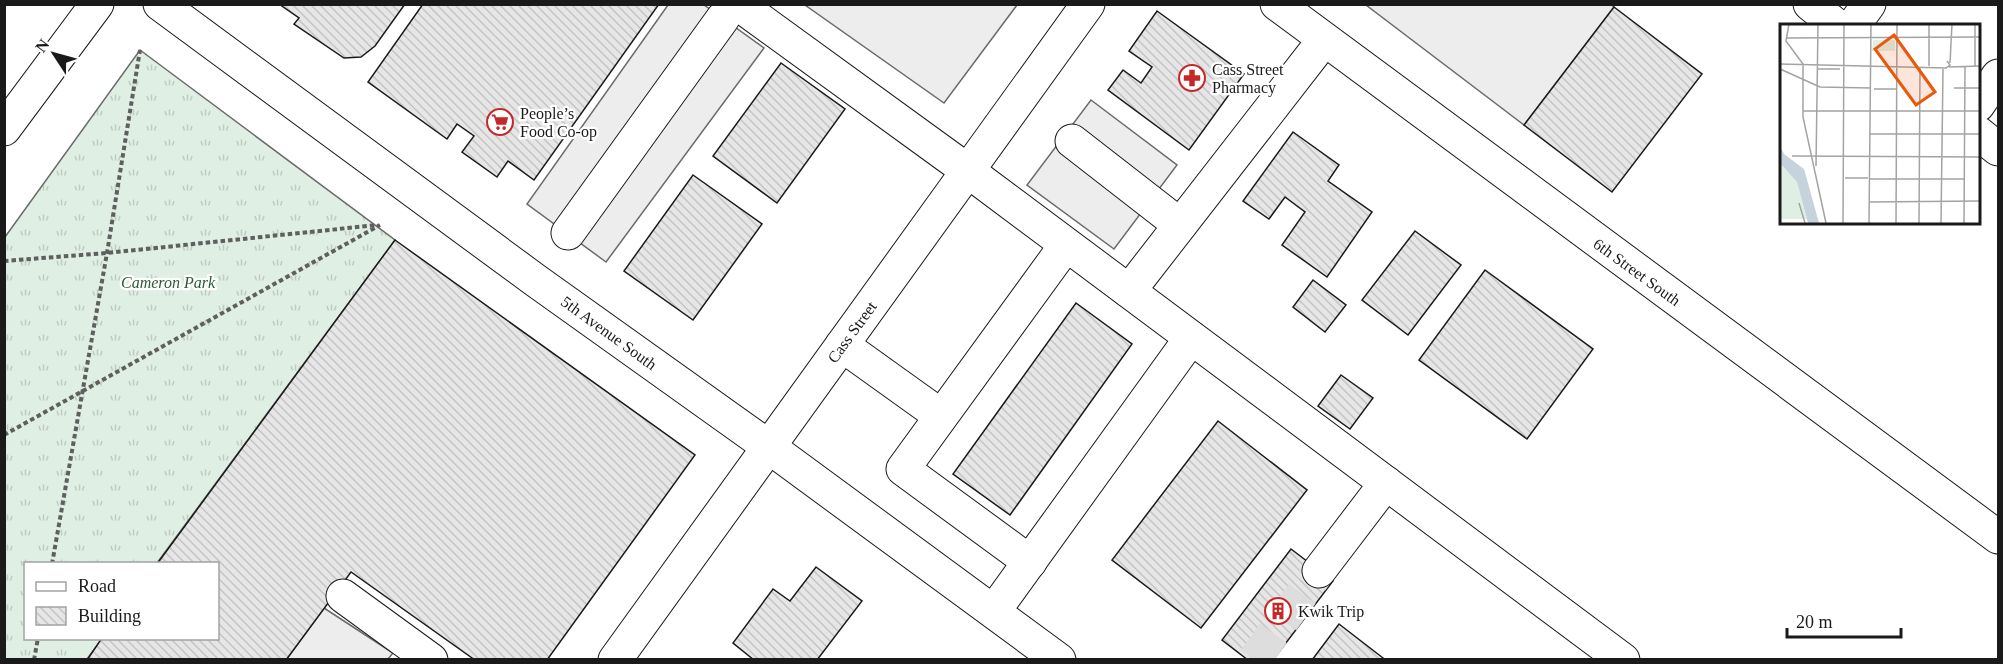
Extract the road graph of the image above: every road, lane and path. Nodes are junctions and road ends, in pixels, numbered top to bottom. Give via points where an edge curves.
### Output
1 (97, 4) edge
2 (160, 4) edge
3 (1088, 4) edge
4 (1277, 4) edge
5 (1810, 4) edge
6 (1869, 4) edge
7 (731, 11) edge
8 (1835, 24) edge
9 (1854, 24) edge
10 (1324, 39) junction
11 (140, 50) dead end
12 (1998, 76) edge
13 (1979, 102) edge
14 (4, 129) edge
15 (1979, 135) edge
16 (1072, 141) dead end
17 (1998, 149) edge
18 (968, 171) junction
19 (1180, 225) junction
20 (568, 233) dead end
21 (1066, 244) junction
22 (107, 253) junction
23 (4, 261) edge
24 (1129, 291) junction
25 (1191, 338) junction
26 (842, 345) junction
27 (82, 393) junction
28 (941, 416) junction
29 (4, 435) edge
30 (769, 447) junction
31 (1386, 483) junction
32 (1998, 537) edge
33 (52, 562) edge
34 (1030, 562) junction
35 (1319, 571) tunnel mouth
36 (343, 596) dead end
37 (994, 611) junction
38 (38, 640) edge
39 (34, 660) edge
40 (431, 660) edge
41 (615, 660) edge
42 (1059, 660) edge
43 (1623, 660) edge

1 - 14 street
2 - 30 street, 5th Avenue South
3 - 18 street, Cass Street
4 - 10 street, 6th Street South
5 - 8 street
6 - 9 street
7 - 18 street
7 - 20 street
10 - 19 street
10 - 32 street, 6th Street South
11 - 22 path
12 - 13 street
15 - 17 street
16 - 19 street
18 - 21 street
18 - 26 street, Cass Street
19 - 24 street
21 - 24 street
21 - 28 street
22 - 23 path
22 - 27 path
22 - 27 path via 380,225
24 - 25 street
25 - 31 street
25 - 34 street
26 - 28 street
26 - 30 street, Cass Street
27 - 29 path
27 - 33 path
28 - 34 street via 903,469
30 - 37 street, 5th Avenue South
30 - 41 street, Cass Street
31 - 35 street
31 - 43 street
34 - 37 street
36 - 40 street
37 - 42 street, 5th Avenue South
38 - 39 path

